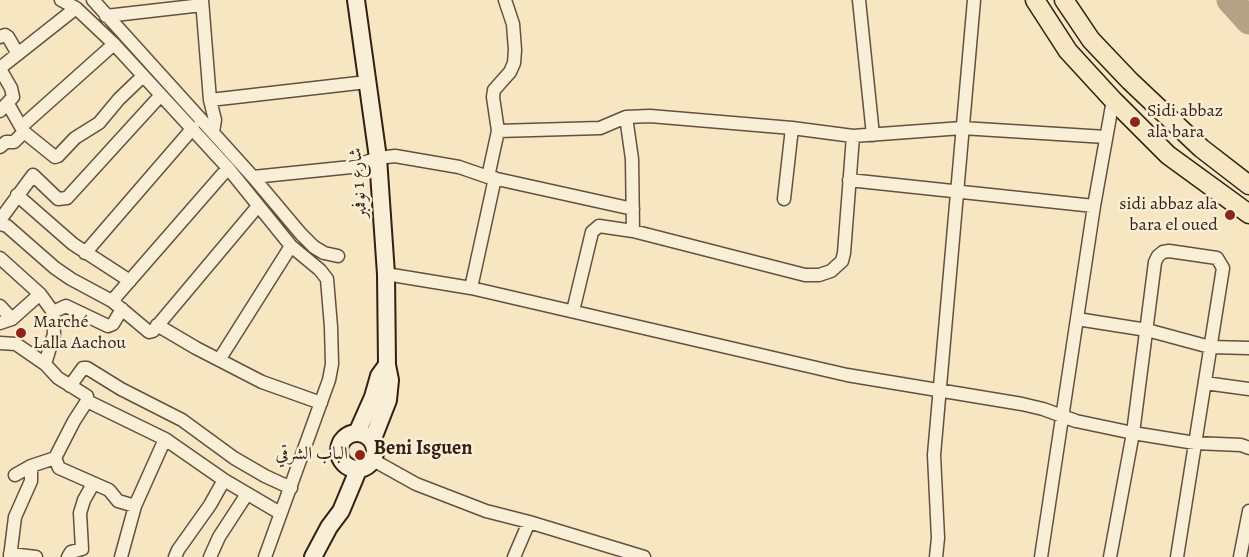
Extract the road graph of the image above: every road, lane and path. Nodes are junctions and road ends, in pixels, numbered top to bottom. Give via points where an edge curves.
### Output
1 (61, 0) edge
2 (93, 0) edge
3 (357, 0) edge
4 (505, 0) edge
5 (859, 0) edge
6 (974, 0) edge
7 (1035, 0) edge
8 (1064, 0) edge
9 (202, 3) edge
10 (76, 8) junction
11 (106, 16) junction
12 (0, 37) edge
13 (114, 44) junction
14 (18, 54) junction
15 (0, 69) edge
16 (142, 76) junction
17 (367, 82) junction
18 (160, 96) junction
19 (210, 100) junction
20 (1113, 100) junction
21 (4, 108) edge
22 (626, 117) junction
23 (193, 128) junction
24 (792, 128) junction
25 (962, 128) junction
26 (22, 129) junction
27 (498, 131) junction
28 (213, 132) junction
29 (873, 135) junction
30 (853, 136) junction
31 (1106, 137) junction
32 (0, 147) edge
33 (378, 158) junction
34 (228, 168) junction
35 (253, 177) junction
36 (492, 178) junction
37 (849, 180) junction
38 (1249, 185) edge
39 (956, 191) junction
40 (17, 195) junction
41 (784, 199) dead end
42 (258, 206) junction
43 (1094, 206) junction
44 (633, 209) junction
45 (1249, 214) edge
46 (0, 222) edge
47 (633, 231) junction
48 (291, 246) junction
49 (85, 253) junction
50 (338, 256) dead end
51 (0, 258) edge
52 (386, 274) junction
53 (130, 281) junction
54 (471, 288) junction
55 (40, 294) junction
56 (117, 305) junction
57 (0, 306) edge
58 (573, 311) junction
59 (53, 312) junction
60 (1077, 319) junction
61 (6, 321) edge
62 (158, 325) junction
63 (1147, 330) junction
64 (0, 343) edge
65 (1210, 346) junction
66 (1249, 348) edge
67 (219, 360) junction
68 (45, 364) junction
69 (1205, 382) junction
70 (70, 386) junction
71 (1249, 389) edge
72 (941, 392) junction
73 (87, 401) junction
74 (321, 403) junction
75 (1063, 416) junction
76 (1133, 433) junction
77 (365, 437) junction
78 (165, 439) junction
79 (1195, 443) junction
80 (1249, 448) edge
81 (56, 458) junction
82 (360, 465) junction
83 (31, 466) junction
84 (15, 475) dead end
85 (224, 480) junction
86 (93, 484) junction
87 (291, 489) junction
88 (247, 494) junction
89 (135, 506) junction
90 (1249, 511) edge
91 (280, 513) junction
92 (529, 522) junction
93 (6, 536) edge
94 (10, 555) edge
95 (36, 557) edge
96 (68, 557) edge
97 (121, 557) edge
98 (175, 557) edge
99 (210, 557) edge
100 (265, 557) edge
101 (313, 557) edge
102 (514, 557) edge
103 (644, 557) edge
104 (936, 557) edge
105 (1041, 557) edge
106 (1110, 557) edge
107 (1177, 557) edge
108 (1239, 557) edge

1 - 10 street
2 - 11 street
3 - 17 main road, شارع 1 نوفمبر
4 - 27 street via 513,24 515,50 510,72 494,90
5 - 29 street
6 - 25 street
7 - 20 main road via 1068,51
8 - 38 main road via 1091,40 1130,81 1201,148
9 - 11 street
9 - 19 street
10 - 13 street
10 - 14 street
11 - 28 street
12 - 14 street via 8,37
13 - 16 street
13 - 26 street
14 - 15 street
15 - 21 street via 13,91
16 - 18 street
16 - 26 street via 99,123 75,138 58,156 51,155
17 - 19 street
17 - 33 main road, شارع 1 نوفمبر
18 - 23 street
18 - 40 street via 67,198 58,199 33,175
19 - 28 street via 215,120
20 - 31 street
20 - 45 main road via 1168,155
21 - 26 street
22 - 24 street
22 - 27 street via 600,128
22 - 44 street
23 - 34 street
23 - 49 street
24 - 30 street
24 - 41 street
25 - 29 street
25 - 31 street
25 - 39 street
26 - 32 street via 14,142
27 - 36 street
28 - 35 street
29 - 30 street
30 - 37 street
31 - 43 street
33 - 35 street via 351,167
33 - 36 street via 405,157
33 - 52 main road, شارع 1 نوفمبر
34 - 42 street
34 - 53 street
35 - 50 street via 314,247
36 - 44 street
36 - 54 street
37 - 39 street
37 - 47 street via 844,253 838,266 826,273 805,275
39 - 43 street
39 - 72 street
40 - 46 street
40 - 49 street
42 - 48 street
42 - 62 street
43 - 60 street
44 - 47 street
46 - 56 street via 55,268
47 - 58 street via 603,225 593,229
48 - 67 street
48 - 74 street via 320,270 328,284 332,364
49 - 53 street
51 - 55 street
52 - 54 street
52 - 77 main road, شارع 1 نوفمبر via 387,364 380,376
53 - 56 street
54 - 58 street
55 - 59 street
55 - 61 street
56 - 59 street via 113,324 109,326 66,306
56 - 62 street via 147,332
57 - 61 street
58 - 72 street via 847,375
59 - 68 street via 54,334
60 - 63 street
60 - 75 street
62 - 67 street
63 - 65 street
63 - 65 street via 1158,256 1168,251 1217,258 1223,267
63 - 76 street
64 - 68 street via 16,344
65 - 66 street
65 - 69 street
67 - 74 street via 275,388
68 - 70 street
69 - 71 street
69 - 79 street
70 - 73 street via 87,396
70 - 87 street via 87,368 182,420 234,458
72 - 75 street via 1022,404
72 - 104 street via 934,454
73 - 78 street
73 - 81 street
74 - 87 street
75 - 76 street
75 - 105 street
76 - 79 street
76 - 106 street
77 - 82 main road via 375,450
77 - 82 main road via 346,437 340,447 341,458
78 - 85 street
78 - 89 street
79 - 80 street
79 - 107 street
81 - 83 street
81 - 86 street via 59,468
82 - 92 street via 486,511
82 - 101 main road via 329,517 329,527
83 - 84 street
83 - 93 street via 31,481
85 - 88 street
85 - 98 street
86 - 89 street via 111,491 118,501
86 - 96 street via 80,513 82,549
87 - 91 street
88 - 91 street
88 - 99 street
89 - 97 street
90 - 108 street
91 - 100 street
92 - 102 street
92 - 103 street
93 - 94 street
94 - 95 street

